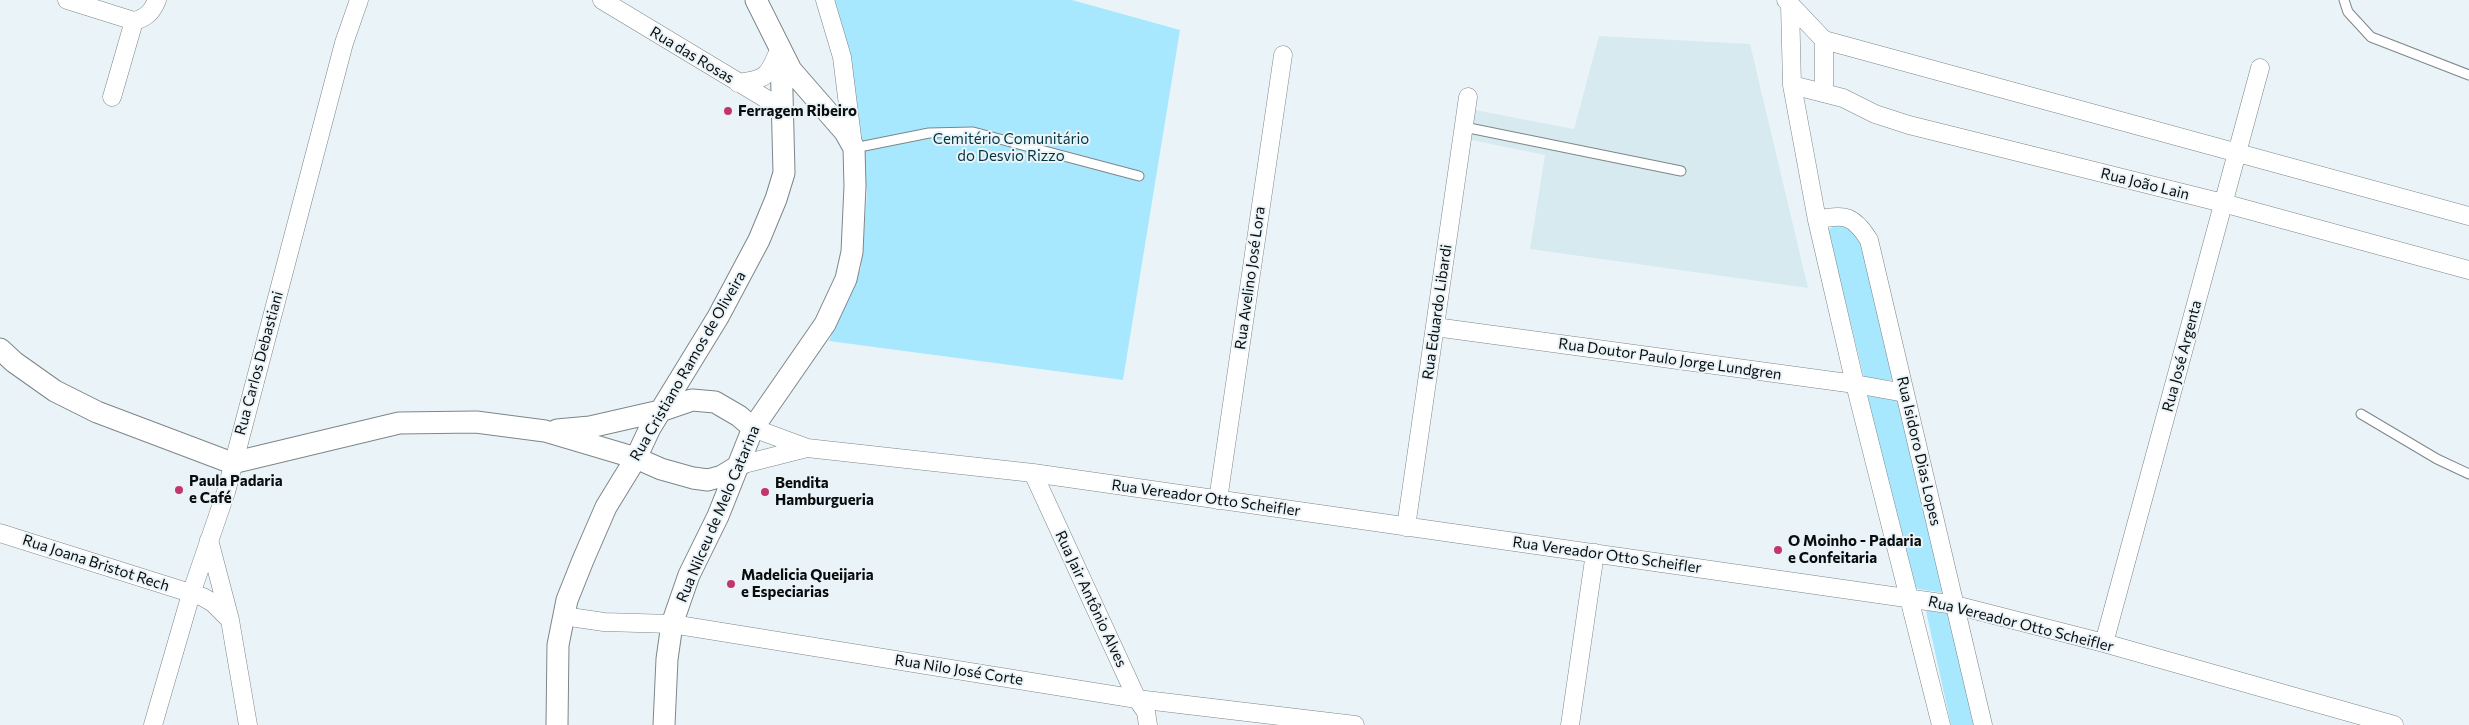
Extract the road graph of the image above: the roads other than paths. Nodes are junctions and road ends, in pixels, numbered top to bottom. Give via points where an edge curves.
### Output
1 (67, 0) edge
2 (157, 0) edge
3 (359, 0) edge
4 (602, 0) edge
5 (756, 0) edge
6 (772, 0) edge
7 (825, 0) edge
8 (2344, 0) edge
9 (1788, 2) edge
10 (134, 21) junction
11 (1824, 40) junction
12 (780, 48) junction
13 (1283, 55) dead end
14 (2260, 68) dead end
15 (2469, 75) edge
16 (738, 83) junction
17 (1792, 85) junction
18 (1824, 92) junction
19 (112, 97) dead end
20 (1468, 97) dead end
21 (784, 103) junction
22 (1464, 127) junction
23 (849, 140) junction
24 (2236, 153) junction
25 (1682, 172) dead end
26 (1139, 176) dead end
27 (2223, 204) junction
28 (2469, 216) edge
29 (1817, 220) junction
30 (2469, 270) edge
31 (1435, 327) junction
32 (0, 350) edge
33 (1855, 384) junction
34 (1905, 392) junction
35 (660, 411) junction
36 (2361, 414) dead end
37 (754, 428) junction
38 (544, 431) junction
39 (807, 448) junction
40 (636, 458) junction
41 (232, 463) junction
42 (740, 465) junction
43 (1033, 473) junction
44 (2469, 474) edge
45 (1218, 500) junction
46 (1406, 526) junction
47 (0, 532) edge
48 (209, 539) junction
49 (1595, 553) junction
50 (192, 594) junction
51 (1910, 598) junction
52 (1955, 605) junction
53 (563, 616) junction
54 (230, 620) junction
55 (672, 624) junction
56 (2104, 644) junction
57 (1137, 699) junction
58 (153, 725) edge
59 (248, 725) edge
60 (557, 725) edge
61 (664, 725) edge
62 (1148, 725) edge
63 (1355, 725) edge
64 (1570, 725) edge
65 (1941, 725) edge
66 (1983, 725) edge
67 (2394, 725) edge

1 - 10 street
2 - 10 street via 153,10 143,19
3 - 41 street, Rua Carlos Debastiani via 344,43
4 - 16 street, Rua das Rosas
5 - 12 street
6 - 12 street, Rua Cristiano Ramos de Oliveira
7 - 23 street, Rua Nilceu de Melo Catarina via 842,57
8 - 15 lane via 2348,12 2371,37
9 - 11 street
9 - 17 street
10 - 19 street
11 - 18 street
11 - 24 street
12 - 16 street via 769,73 759,80
12 - 21 street, Rua Cristiano Ramos de Oliveira
12 - 23 street via 791,70
13 - 45 street, Rua Avelino José Lora
14 - 24 street, Rua José Argenta
16 - 21 street, Rua das Rosas
17 - 18 street
17 - 29 street
18 - 27 street, Rua João Lain via 1909,125
20 - 22 street, Rua Eduardo Libardi
21 - 23 street via 805,107
21 - 35 street, Rua Cristiano Ramos de Oliveira via 784,173 759,240 718,318
22 - 25 lane
22 - 31 street, Rua Eduardo Libardi
23 - 26 lane via 973,132
23 - 37 street, Rua Nilceu de Melo Catarina via 855,186 852,252 846,279 825,324
24 - 27 street, Rua José Argenta
24 - 28 street
27 - 30 street, Rua João Lain
27 - 56 street, Rua José Argenta
29 - 33 street
29 - 34 street, Rua Isidoro Dias Lopes via 1846,216 1859,224 1869,240
31 - 33 street, Rua Doutor Paulo Jorge Lundgren
31 - 46 street, Rua Eduardo Libardi
32 - 41 street via 55,391 97,412
33 - 34 street, Rua Doutor Paulo Jorge Lundgren
33 - 51 street
34 - 52 street, Rua Isidoro Dias Lopes
35 - 37 street, Rua Vereador Otto Scheifler via 692,400 715,402
35 - 38 street, Rua Vereador Otto Scheifler via 590,427
35 - 40 street, Rua Cristiano Ramos de Oliveira
36 - 44 lane via 2436,459
37 - 39 street, Rua Vereador Otto Scheifler
37 - 42 street, Rua Nilceu de Melo Catarina
38 - 40 street, Rua Vereador Otto Scheifler
38 - 41 street via 476,422 399,423
39 - 42 street, Rua Vereador Otto Scheifler
39 - 43 street, Rua Vereador Otto Scheifler
40 - 42 street, Rua Vereador Otto Scheifler via 661,469 708,480
40 - 53 street, Rua Cristiano Ramos de Oliveira via 606,507
41 - 48 street, Rua Carlos Debastiani via 226,492
42 - 55 street, Rua Nilceu de Melo Catarina via 689,575
43 - 45 street, Rua Vereador Otto Scheifler
43 - 57 street, Rua Jair Antônio Alves
45 - 46 street, Rua Vereador Otto Scheifler
46 - 49 street, Rua Vereador Otto Scheifler
47 - 50 street, Rua Joana Bristot Rech
48 - 50 street, Rua Carlos Debastiani
48 - 54 street
49 - 51 street, Rua Vereador Otto Scheifler
49 - 64 street
50 - 54 street, Rua Joana Bristot Rech via 213,602
50 - 58 street, Rua Carlos Debastiani
51 - 52 street, Rua Vereador Otto Scheifler
51 - 65 street
52 - 56 street, Rua Vereador Otto Scheifler
52 - 66 street, Rua Isidoro Dias Lopes
53 - 55 street, Rua Nilo José Corte via 604,622
53 - 60 street, Rua Cristiano Ramos de Oliveira via 557,655
54 - 59 street
55 - 57 street, Rua Nilo José Corte
55 - 61 street, Rua Nilceu de Melo Catarina
56 - 67 street, Rua Vereador Otto Scheifler
57 - 62 street, Rua Jair Antônio Alves via 1146,712
57 - 63 street, Rua Nilo José Corte

